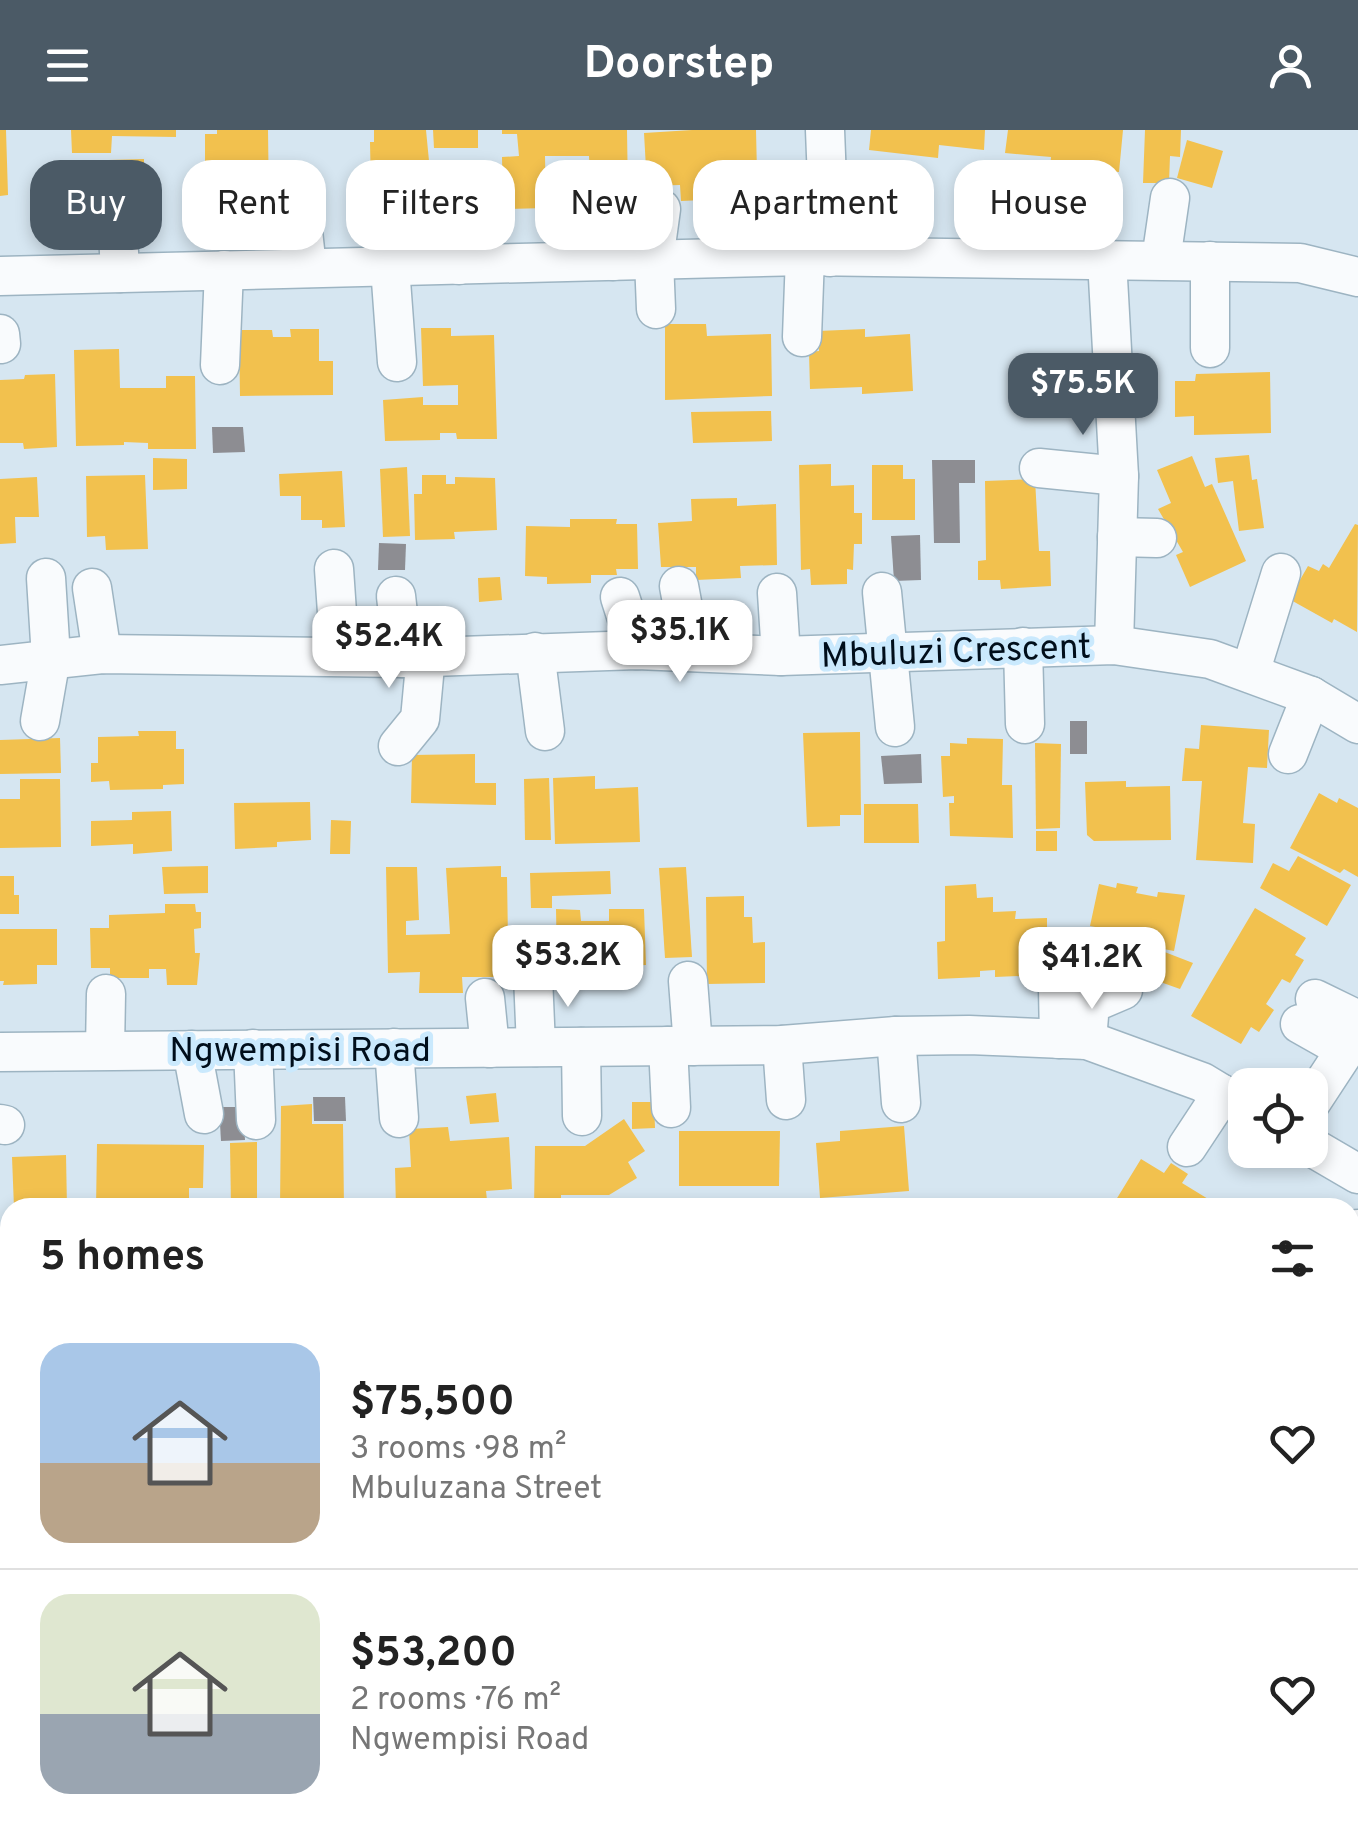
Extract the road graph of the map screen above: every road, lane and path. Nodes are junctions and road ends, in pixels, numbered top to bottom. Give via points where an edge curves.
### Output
1 (825, 130) edge
2 (1170, 198) dead end
3 (119, 250) edge
4 (305, 250) edge
5 (459, 250) edge
6 (605, 250) edge
7 (656, 250) edge
8 (890, 250) edge
9 (1097, 250) edge
10 (818, 256) junction
11 (890, 256) junction
12 (1098, 259) junction
13 (654, 260) junction
14 (1161, 260) junction
15 (613, 261) junction
16 (1210, 261) junction
17 (459, 265) junction
18 (390, 266) junction
19 (307, 268) junction
20 (224, 270) junction
21 (120, 273) junction
22 (0, 276) edge
23 (1358, 277) edge
24 (656, 310) dead end
25 (0, 334) edge
26 (802, 337) dead end
27 (1, 344) edge
28 (1210, 348) dead end
29 (397, 362) dead end
30 (220, 365) dead end
31 (1039, 468) dead end
32 (1119, 476) junction
33 (1117, 538) junction
34 (1157, 538) dead end
35 (334, 568) dead end
36 (1281, 573) dead end
37 (46, 578) dead end
38 (680, 586) dead end
39 (92, 588) dead end
40 (882, 592) dead end
41 (777, 593) dead end
42 (396, 596) dead end
43 (620, 597) dead end
44 (1114, 646) junction
45 (1024, 647) junction
46 (637, 650) junction
47 (890, 650) junction
48 (691, 651) junction
49 (536, 652) junction
50 (102, 654) junction
51 (340, 656) junction
52 (415, 656) junction
53 (781, 656) junction
54 (51, 658) junction
55 (0, 665) edge
56 (1250, 674) junction
57 (1311, 696) junction
58 (40, 722) dead end
59 (1025, 724) dead end
60 (1358, 724) edge
61 (895, 726) dead end
62 (545, 732) dead end
63 (398, 746) dead end
64 (1288, 754) dead end
65 (534, 976) dead end
66 (688, 981) dead end
67 (1058, 988) dead end
68 (1124, 990) dead end
69 (106, 994) dead end
70 (485, 998) dead end
71 (1308, 1011) dead end
72 (896, 1036) junction
73 (1355, 1036) edge
74 (1073, 1039) junction
75 (782, 1045) junction
76 (680, 1046) junction
77 (536, 1047) junction
78 (581, 1047) junction
79 (394, 1048) junction
80 (490, 1048) junction
81 (104, 1050) junction
82 (192, 1050) junction
83 (253, 1050) junction
84 (0, 1052) edge
85 (1328, 1077) edge
86 (1228, 1097) edge
87 (786, 1100) dead end
88 (901, 1103) dead end
89 (1228, 1107) edge
90 (671, 1108) dead end
91 (204, 1114) dead end
92 (582, 1116) dead end
93 (399, 1118) dead end
94 (256, 1120) dead end
95 (1187, 1147) dead end
96 (1328, 1156) edge
97 (1358, 1174) edge

1 - 10 street
2 - 14 street
3 - 21 street
4 - 19 street
5 - 17 street
6 - 15 street
7 - 13 street
8 - 11 street
9 - 12 street
10 - 11 street
10 - 13 street
10 - 26 street
11 - 12 street
12 - 14 street
12 - 32 street
13 - 15 street
13 - 24 street
14 - 16 street
15 - 17 street
16 - 23 street via 1300,263
16 - 28 street
17 - 18 street
18 - 19 street
18 - 29 street
19 - 20 street
20 - 21 street
20 - 30 street
21 - 22 street
25 - 27 street
31 - 32 street
32 - 33 street
33 - 34 street
33 - 44 street
35 - 51 street
36 - 56 street
37 - 54 street
38 - 48 street
39 - 50 street
40 - 47 street
41 - 53 street
42 - 52 street
43 - 46 street
44 - 45 street, Mbuluzi Crescent
44 - 56 street, Mbuluzi Crescent via 1210,659
45 - 47 street, Mbuluzi Crescent
45 - 59 street
46 - 48 street, Mbuluzi Crescent
46 - 49 street, Mbuluzi Crescent
47 - 53 street, Mbuluzi Crescent
47 - 61 street
48 - 53 street, Mbuluzi Crescent
49 - 52 street, Mbuluzi Crescent
49 - 62 street
50 - 51 street, Mbuluzi Crescent
50 - 54 street, Mbuluzi Crescent
51 - 52 street, Mbuluzi Crescent
52 - 63 street via 420,719
54 - 55 street, Mbuluzi Crescent
54 - 58 street
56 - 57 street, Mbuluzi Crescent
57 - 60 street, Mbuluzi Crescent
57 - 64 street
65 - 77 street
66 - 76 street
67 - 74 street
68 - 74 street via 1090,1004
69 - 81 street
70 - 80 street
71 - 73 street
72 - 74 street, Ngwempisi Road
72 - 75 street, Ngwempisi Road
72 - 88 street
73 - 85 street
74 - 86 street, Ngwempisi Road via 1202,1082
75 - 76 street, Ngwempisi Road
75 - 87 street
76 - 78 street, Ngwempisi Road
76 - 90 street
77 - 78 street, Ngwempisi Road
77 - 80 street, Ngwempisi Road
78 - 92 street
79 - 80 street, Ngwempisi Road
79 - 83 street, Ngwempisi Road via 323,1066
79 - 93 street
81 - 82 street, Ngwempisi Road
81 - 84 street, Ngwempisi Road
82 - 83 street, Ngwempisi Road
82 - 91 street
83 - 94 street
89 - 95 street
96 - 97 street

